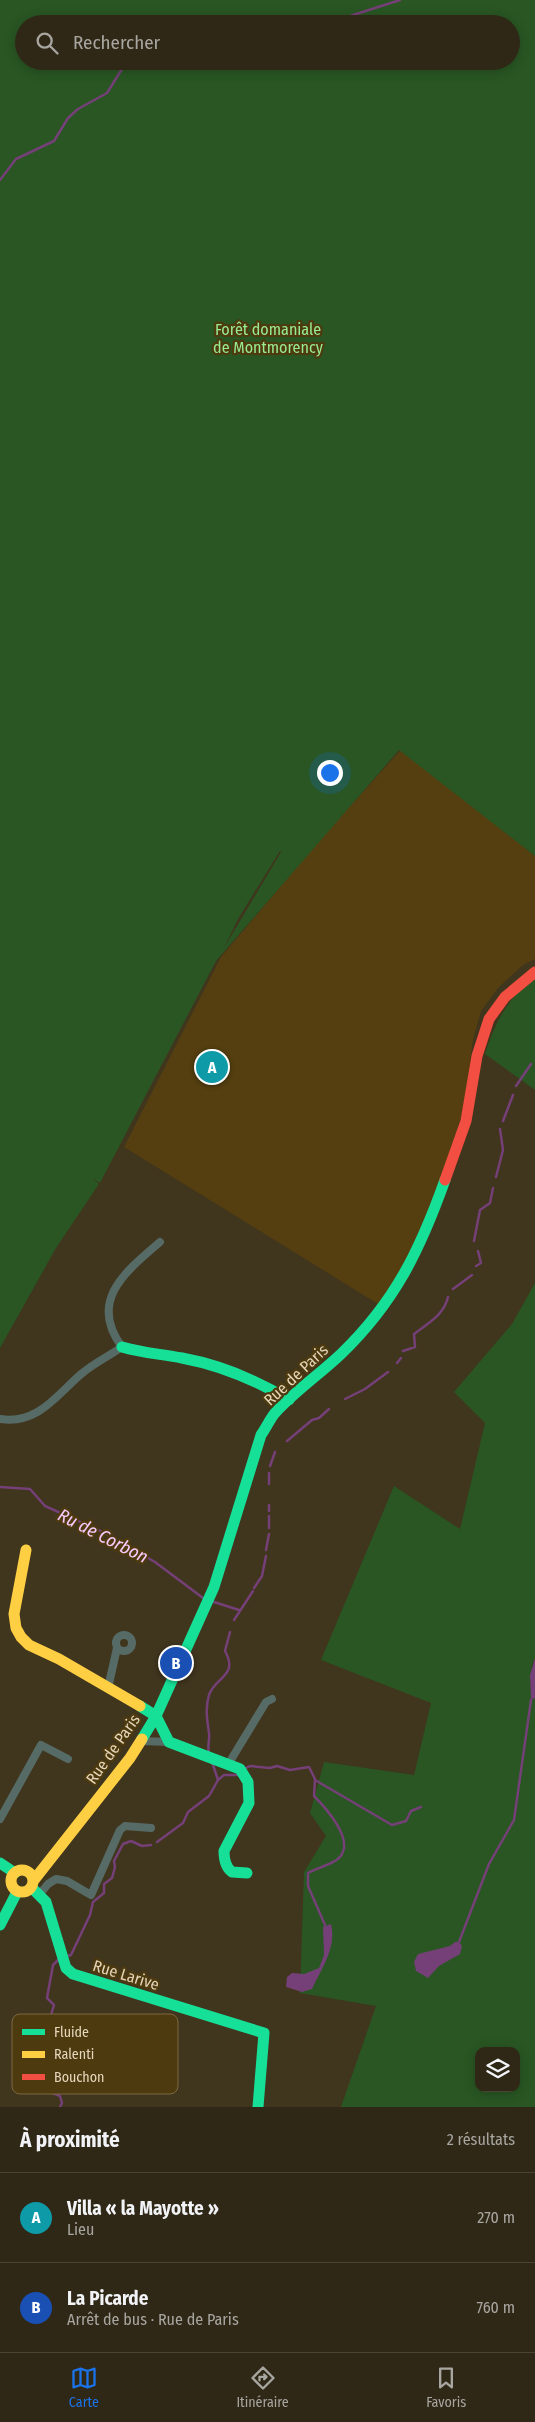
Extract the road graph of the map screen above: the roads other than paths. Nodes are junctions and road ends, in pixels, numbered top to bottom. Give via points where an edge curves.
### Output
1 (535, 972) edge
2 (160, 1242) dead end
3 (122, 1347) junction
4 (289, 1400) junction
5 (0, 1419) edge
6 (26, 1550) dead end
7 (117, 1648) dead end
8 (108, 1688) junction
9 (272, 1699) dead end
10 (156, 1716) junction
11 (141, 1741) junction
12 (169, 1742) junction
13 (68, 1759) dead end
14 (229, 1763) junction
15 (0, 1819) edge
16 (151, 1828) dead end
17 (0, 1863) edge
18 (14, 1873) junction
19 (247, 1873) dead end
20 (33, 1884) junction
21 (17, 1892) junction
22 (0, 1925) edge
23 (258, 2107) edge

1 - 4 main road, Rue de Paris via 505,997 489,1019 477,1056 466,1121 427,1231 410,1264 370,1323 342,1354
2 - 3 street via 137,1262 112,1293 109,1324
3 - 4 main road via 222,1368 265,1384
3 - 5 street via 82,1373 44,1409 17,1421
4 - 10 main road, Rue de Paris via 258,1440 214,1587
6 - 8 main road via 14,1614 18,1632 29,1645
7 - 8 street
8 - 10 main road
9 - 14 street via 266,1702
10 - 11 main road, Rue de Paris
10 - 12 main road
11 - 12 street
11 - 20 main road, Rue de Paris via 48,1859
12 - 14 main road
13 - 15 street via 41,1745
14 - 19 main road via 240,1769 250,1792 249,1803 224,1850 225,1868 232,1874
16 - 20 street via 131,1825 120,1830 91,1895 67,1881 56,1879 48,1884
17 - 18 main road
18 - 20 main road via 20,1870
18 - 21 main road via 11,1883
20 - 21 main road via 24,1893
20 - 23 main road, Rue Larive via 46,1902 66,1968 73,1974 264,2033
21 - 22 main road

